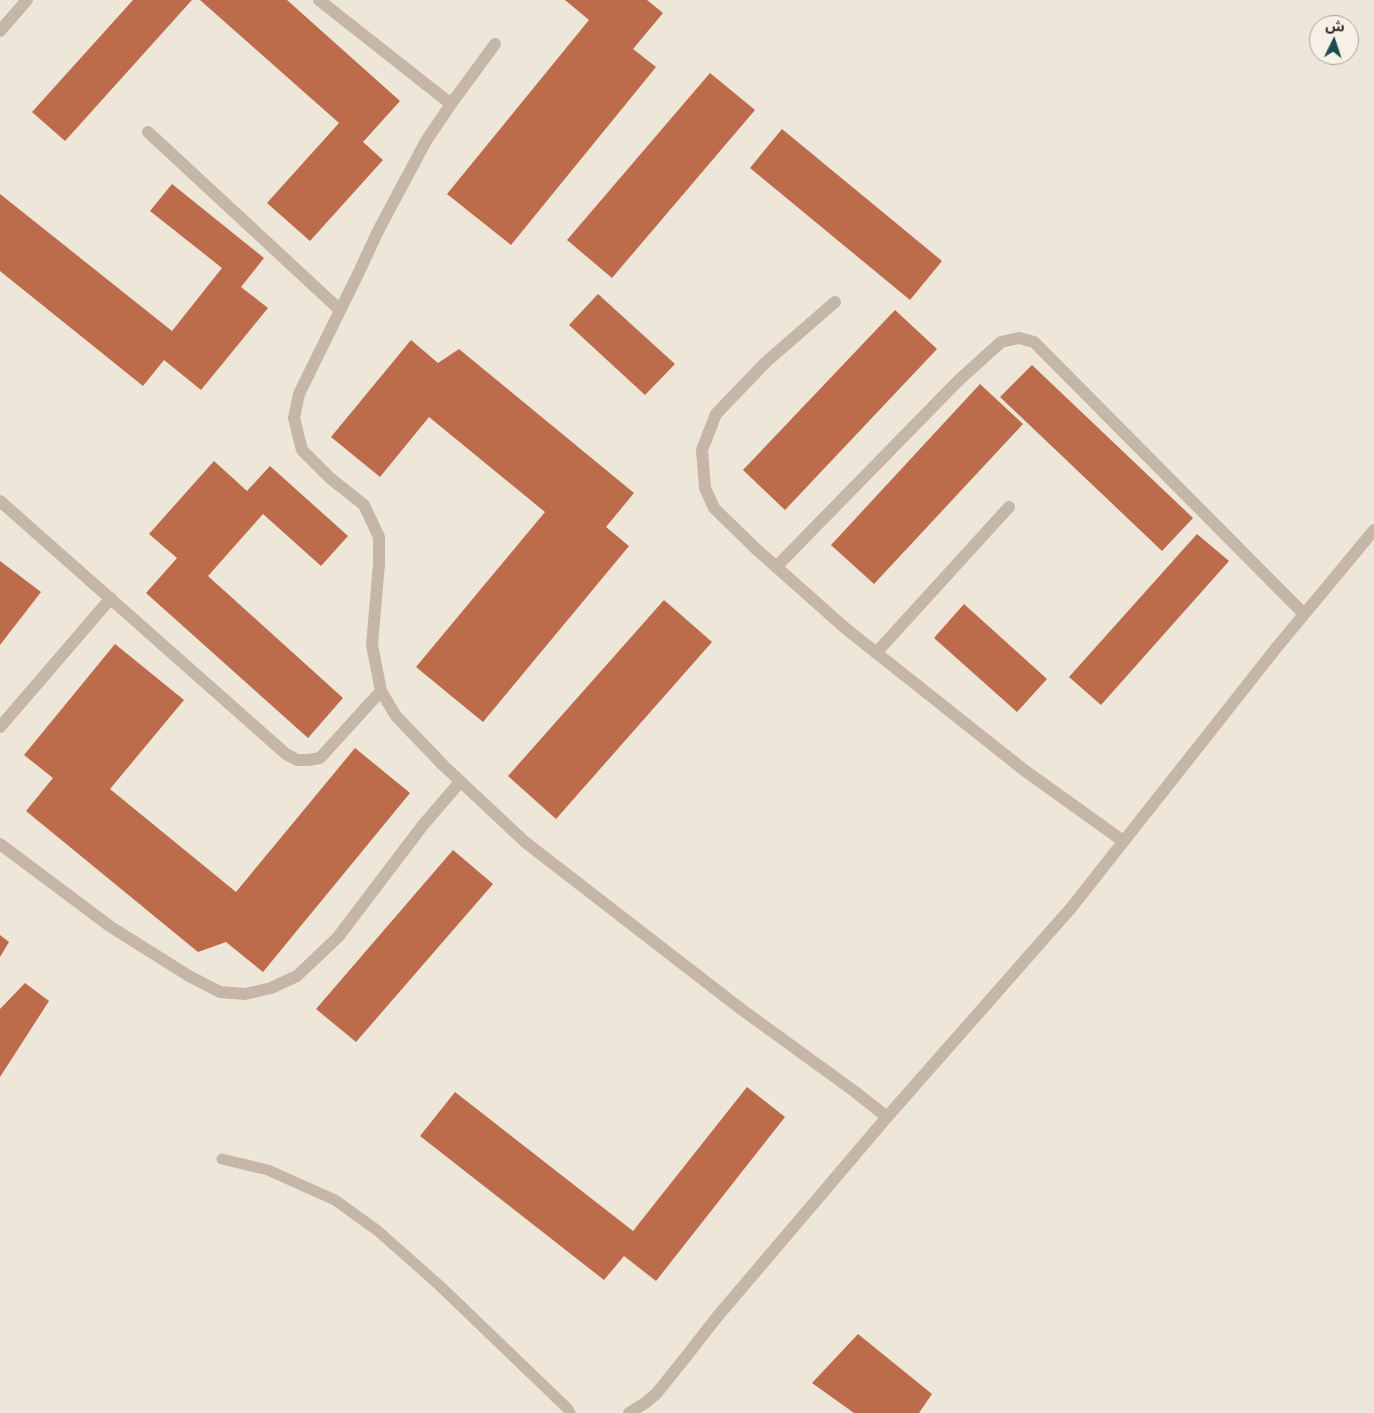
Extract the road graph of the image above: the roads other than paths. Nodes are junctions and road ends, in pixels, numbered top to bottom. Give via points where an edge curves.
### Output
1 (27, 0) edge
2 (319, 0) edge
3 (0, 31) edge
4 (496, 44) dead end
5 (451, 104) junction
6 (148, 132) dead end
7 (835, 302) dead end
8 (340, 310) junction
9 (0, 501) edge
10 (1009, 507) dead end
11 (1374, 530) edge
12 (776, 567) junction
13 (111, 598) junction
14 (1304, 614) junction
15 (876, 653) junction
16 (381, 691) junction
17 (0, 727) edge
18 (460, 782) junction
19 (1123, 841) junction
20 (0, 844) edge
21 (887, 1117) junction
22 (222, 1159) dead end
23 (570, 1413) edge
24 (629, 1413) edge

1 - 3 street
2 - 5 street
4 - 5 street
5 - 8 street via 411,167
6 - 8 street
7 - 12 street via 766,362 716,414 702,450 705,488 714,508
8 - 16 street via 299,394 294,418 302,450 364,505 379,537 372,645
9 - 13 street
10 - 15 street
11 - 14 street
12 - 14 street via 958,381 1001,342 1019,338 1034,342
12 - 15 street
13 - 16 street via 286,754 298,760 320,758
13 - 17 street
14 - 19 street
15 - 19 street via 1024,770
16 - 18 street via 396,716
18 - 20 street via 338,937 297,976 271,988 245,994 220,992 188,976 111,927
18 - 21 street via 525,842
19 - 21 street via 1071,908
21 - 24 street via 656,1394
22 - 23 lane via 268,1170 335,1200 378,1231 439,1285

